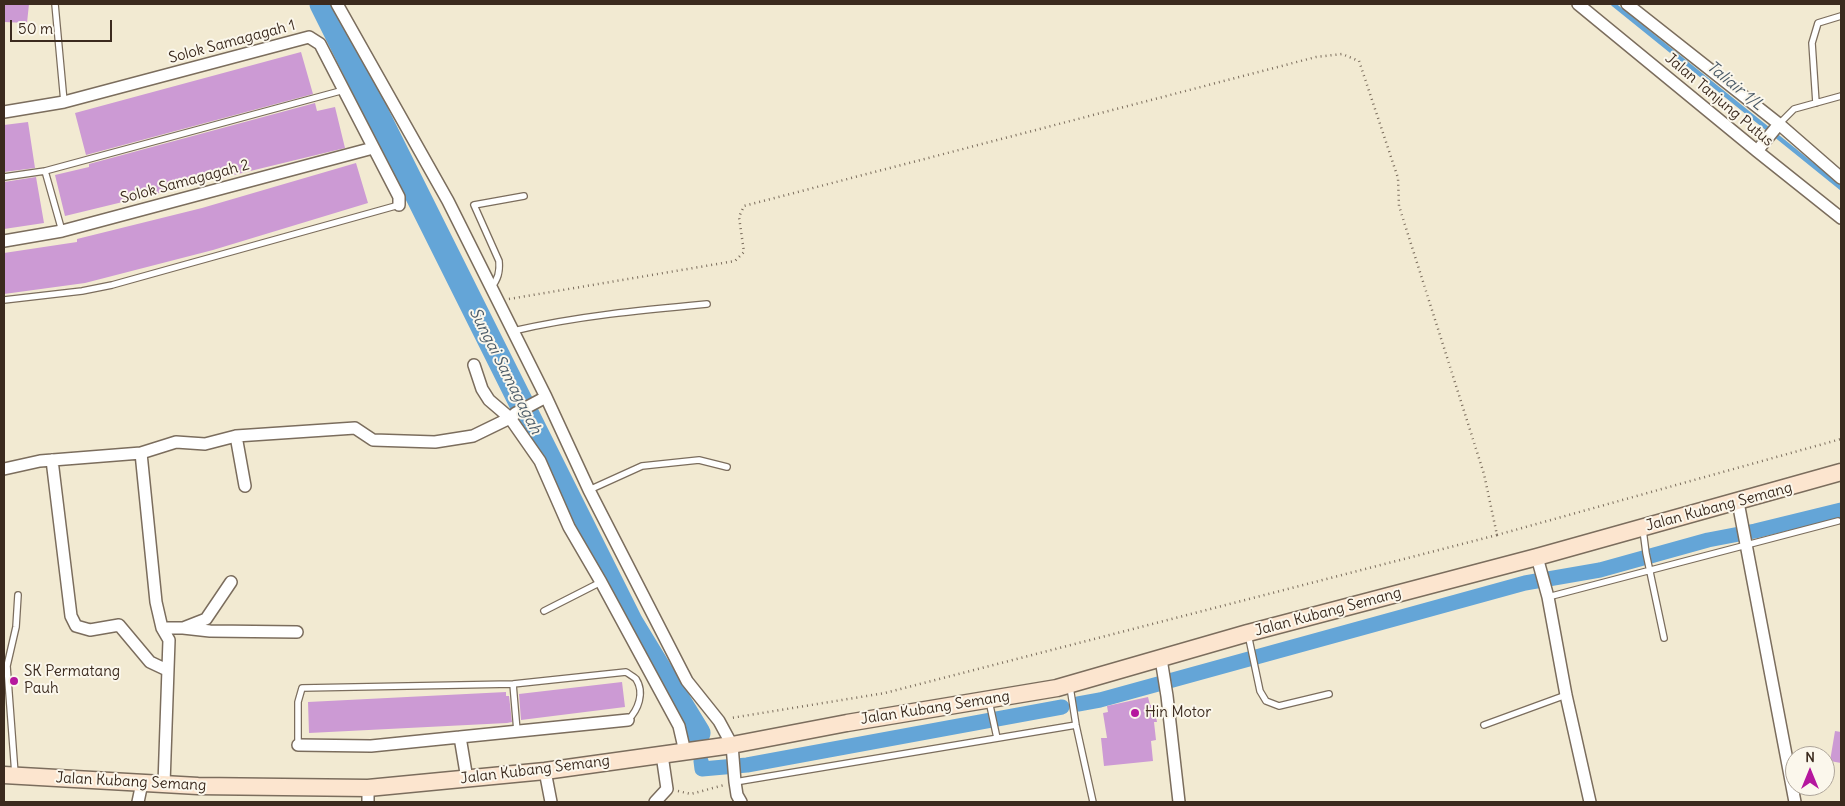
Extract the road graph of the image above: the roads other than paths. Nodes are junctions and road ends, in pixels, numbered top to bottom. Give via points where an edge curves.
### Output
1 (55, 4) edge
2 (337, 4) edge
3 (1578, 4) edge
4 (1598, 4) edge
5 (1627, 4) edge
6 (1593, 16) junction
7 (1841, 16) edge
8 (344, 90) junction
9 (1841, 96) edge
10 (64, 102) junction
11 (1816, 103) junction
12 (4, 112) edge
13 (1777, 125) junction
14 (373, 148) junction
15 (1757, 152) junction
16 (45, 170) junction
17 (4, 177) edge
18 (1841, 178) edge
19 (524, 196) dead end
20 (399, 205) joint
21 (1841, 218) edge
22 (62, 231) junction
23 (4, 241) edge
24 (491, 288) junction
25 (4, 300) edge
26 (707, 304) dead end
27 (513, 331) junction
28 (474, 365) dead end
29 (542, 399) junction
30 (513, 415) junction
31 (236, 436) junction
32 (141, 453) junction
33 (52, 460) junction
34 (727, 467) dead end
35 (4, 469) edge
36 (1841, 472) edge
37 (245, 486) dead end
38 (589, 490) junction
39 (1738, 502) junction
40 (1838, 521) dead end
41 (1642, 528) junction
42 (1745, 541) junction
43 (1537, 558) junction
44 (1649, 567) junction
45 (231, 582) dead end
46 (601, 582) junction
47 (1545, 587) junction
48 (18, 595) dead end
49 (544, 611) dead end
50 (162, 628) junction
51 (183, 628) junction
52 (297, 632) dead end
53 (1248, 633) junction
54 (1664, 638) dead end
55 (6, 665) edge
56 (1162, 668) junction
57 (167, 670) junction
58 (513, 684) junction
59 (1070, 684) junction
60 (1329, 694) dead end
61 (1566, 695) junction
62 (989, 700) junction
63 (628, 720) joint
64 (1076, 725) junction
65 (1484, 725) dead end
66 (517, 731) junction
67 (460, 737) junction
68 (997, 738) junction
69 (298, 745) joint
70 (733, 750) junction
71 (685, 752) junction
72 (662, 755) junction
73 (545, 771) junction
74 (10, 776) edge
75 (735, 776) junction
76 (467, 779) junction
77 (142, 783) junction
78 (164, 784) junction
79 (368, 795) edge
80 (138, 802) edge
81 (551, 802) edge
82 (655, 802) edge
83 (740, 802) edge
84 (1093, 802) edge
85 (1179, 802) edge
86 (1590, 802) edge
87 (1795, 802) edge

1 - 10 lane
2 - 24 street via 448,202
3 - 6 street, Jalan Tanjung Putus
4 - 6 street
5 - 13 street
6 - 15 street, Jalan Tanjung Putus
7 - 11 lane via 1818,23 1812,43
8 - 10 street, Solok Samagagah 1 via 320,44 309,37
8 - 14 street, Solok Samagagah 1
8 - 16 lane
9 - 11 lane
10 - 12 street, Solok Samagagah 1
11 - 13 lane via 1794,109
13 - 15 street
13 - 18 street
14 - 20 street, Solok Samagagah 1
14 - 22 street, Solok Samagagah 2
15 - 21 street, Jalan Tanjung Putus
16 - 17 lane
16 - 22 lane
19 - 24 lane via 474,205 499,261 497,281
20 - 25 lane via 112,285
22 - 23 street, Solok Samagagah 2
24 - 27 street
26 - 27 lane via 555,321
27 - 29 street
28 - 30 street via 489,400
29 - 30 street
29 - 38 street
30 - 31 street via 473,436 435,442 373,440 355,428
30 - 46 street via 540,461 569,528
31 - 32 street via 205,444 176,442
31 - 37 street
32 - 33 street
32 - 50 street via 156,602
33 - 35 street
33 - 57 street via 71,616 76,626 90,630 119,625 150,662
34 - 38 lane via 699,460 642,466
36 - 39 main road, Jalan Kubang Semang
38 - 70 street via 688,681 719,721
39 - 41 main road, Jalan Kubang Semang
39 - 42 street
40 - 42 lane
41 - 43 main road, Jalan Kubang Semang
41 - 44 lane
42 - 44 lane
42 - 87 street
43 - 47 street
43 - 53 main road, Jalan Kubang Semang
44 - 47 lane
44 - 54 lane
45 - 51 street via 206,619
46 - 49 lane
46 - 71 street via 679,726
47 - 61 street
48 - 55 lane via 16,627
50 - 51 street
50 - 57 street via 169,640
51 - 52 street
53 - 56 main road, Jalan Kubang Semang
53 - 60 lane via 1260,692 1266,702 1279,706
55 - 74 lane
56 - 59 main road, Jalan Kubang Semang
56 - 85 street
57 - 78 street
58 - 63 lane via 626,672 636,680 640,698 635,713
58 - 66 lane
58 - 69 lane via 302,688 298,702
59 - 62 main road, Jalan Kubang Semang
59 - 64 lane
61 - 65 lane
61 - 86 street
62 - 68 lane
62 - 70 main road, Jalan Kubang Semang via 847,723
63 - 66 street
64 - 68 lane
64 - 84 lane
66 - 67 street
67 - 69 street via 371,746
67 - 76 street
68 - 75 lane
70 - 71 main road, Jalan Kubang Semang
70 - 75 street
71 - 72 main road, Jalan Kubang Semang
72 - 73 main road, Jalan Kubang Semang
72 - 82 street via 667,789
73 - 76 main road, Jalan Kubang Semang
73 - 81 street
74 - 77 main road, Jalan Kubang Semang
75 - 83 street
76 - 79 main road, Jalan Kubang Semang
77 - 78 main road, Jalan Kubang Semang
77 - 80 street
78 - 79 main road, Jalan Kubang Semang

